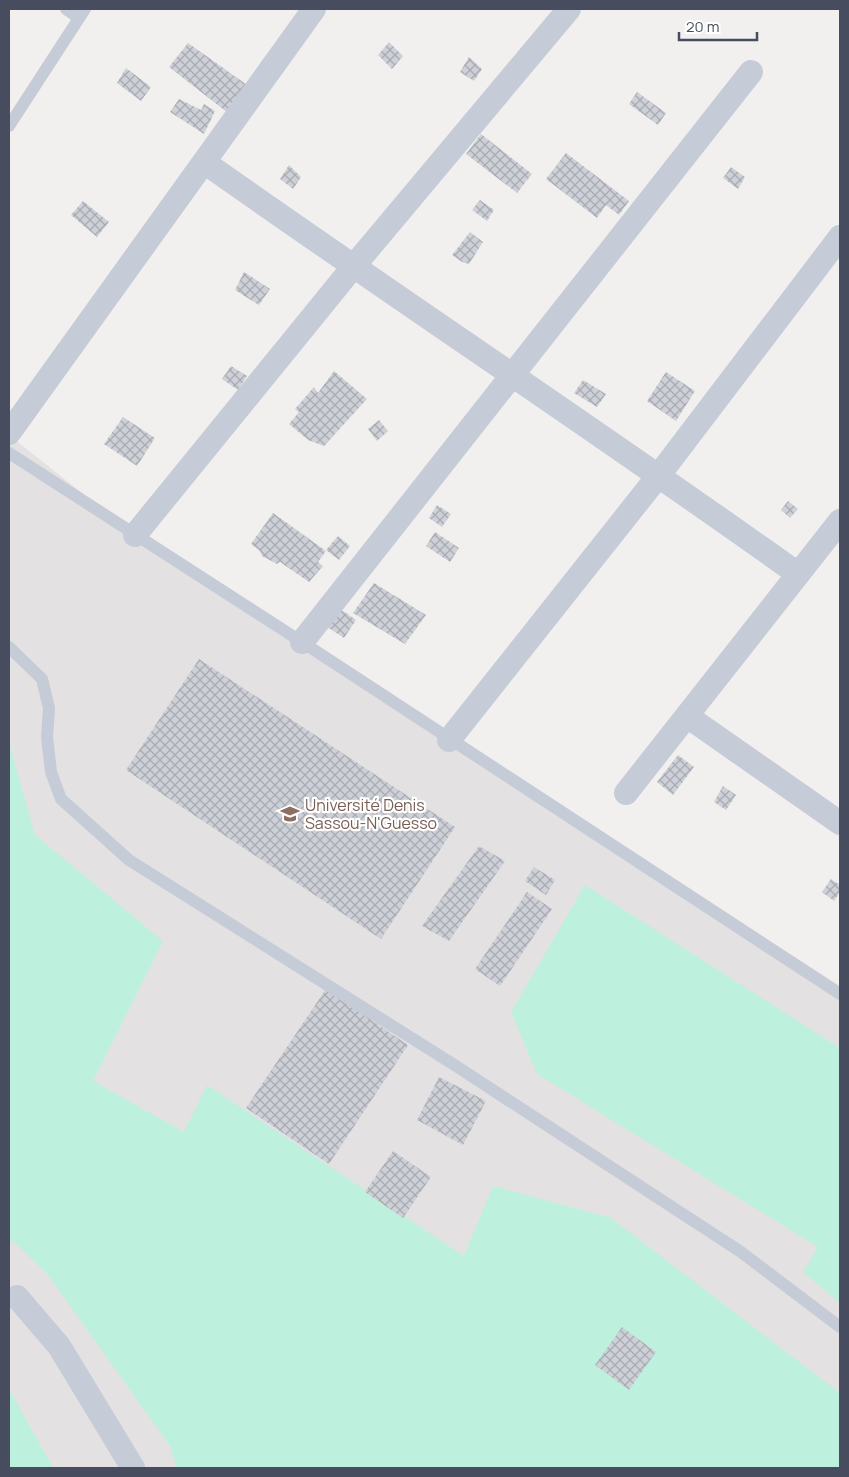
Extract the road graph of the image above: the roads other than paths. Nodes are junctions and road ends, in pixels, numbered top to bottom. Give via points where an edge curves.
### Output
1 (66, 9) edge
2 (314, 9) edge
3 (569, 9) edge
4 (82, 13) edge
5 (751, 72) dead end
6 (9, 126) edge
7 (204, 162) junction
8 (840, 237) edge
9 (353, 267) junction
10 (513, 376) junction
11 (9, 433) edge
12 (9, 453) edge
13 (659, 475) junction
14 (840, 521) edge
15 (135, 535) junction
16 (798, 574) junction
17 (302, 642) junction
18 (9, 646) edge
19 (686, 716) junction
20 (450, 740) junction
21 (626, 793) dead end
22 (840, 823) edge
23 (840, 994) edge
24 (17, 1297) dead end
25 (840, 1327) edge
26 (134, 1468) edge

1 - 4 lane
2 - 7 street
3 - 9 street
4 - 6 lane
5 - 10 street
7 - 9 street
7 - 11 street
8 - 13 street
9 - 10 street
9 - 15 street
10 - 13 street
10 - 17 street
12 - 15 lane
13 - 16 street
13 - 20 street
14 - 16 street
15 - 17 lane
16 - 19 street
17 - 20 lane
18 - 25 lane via 42,679 48,708 46,737 51,772 61,799 129,860 448,1060 741,1252
19 - 21 street
19 - 22 street
20 - 23 lane
24 - 26 street via 60,1346

